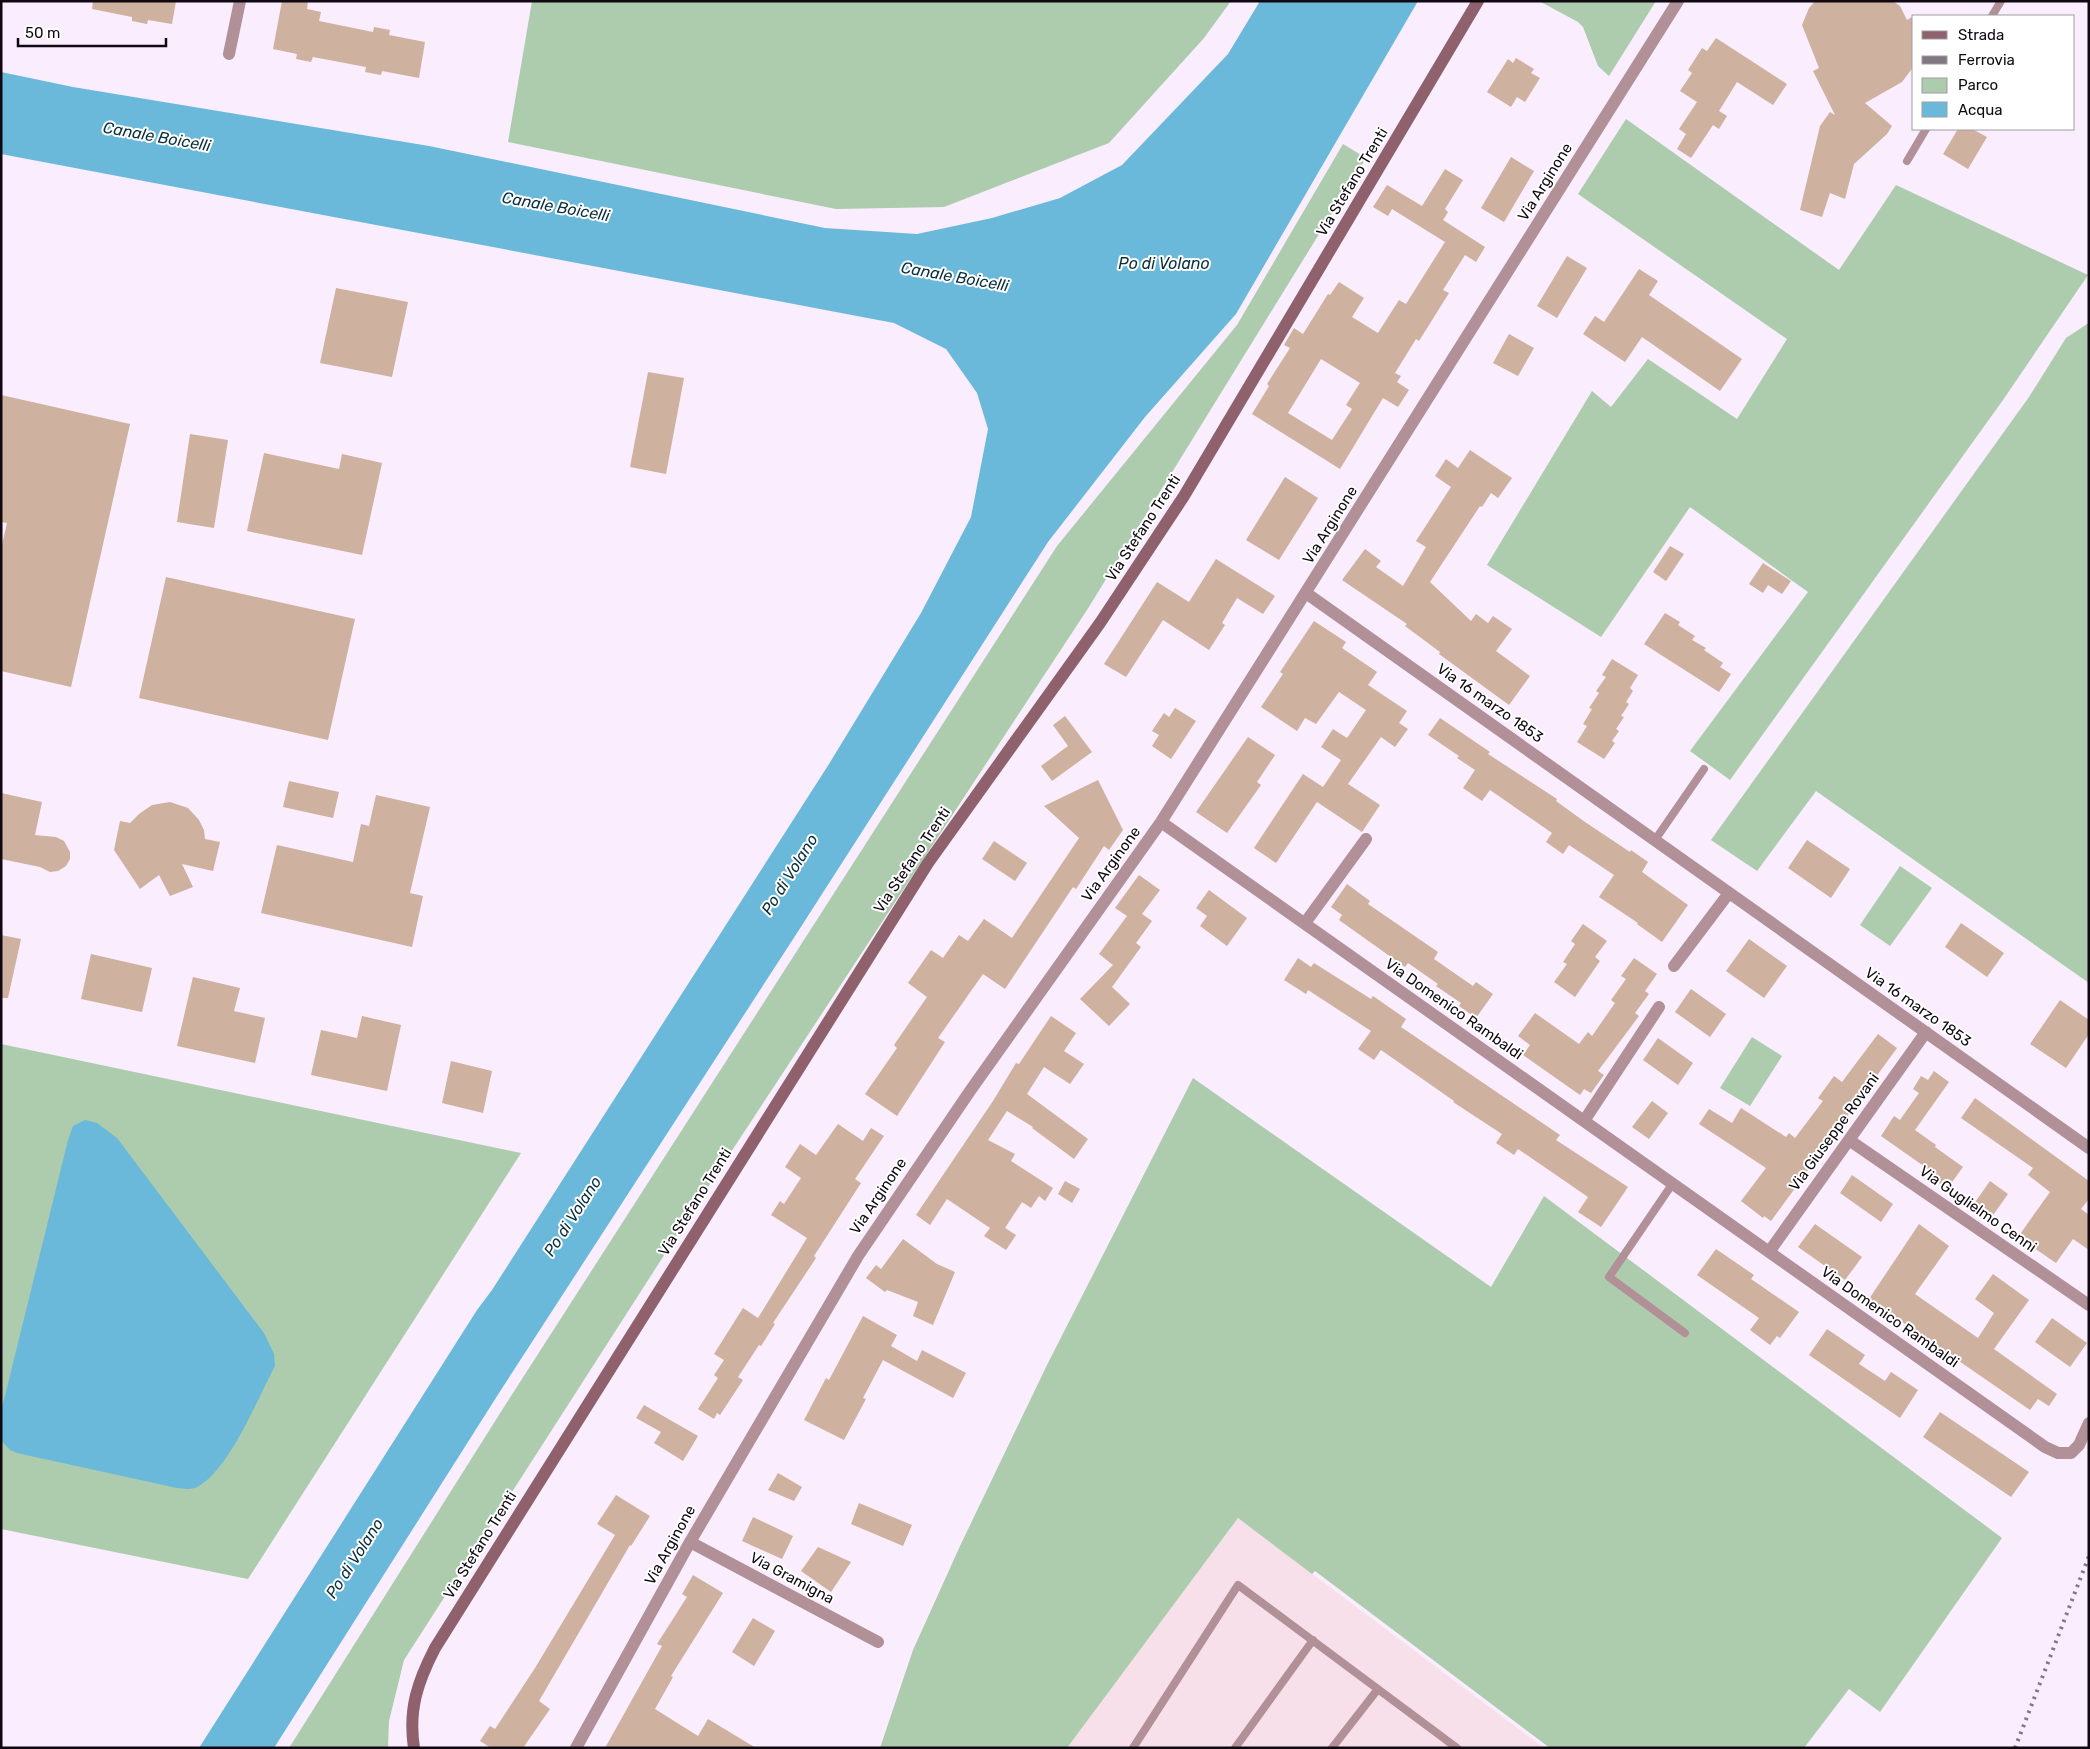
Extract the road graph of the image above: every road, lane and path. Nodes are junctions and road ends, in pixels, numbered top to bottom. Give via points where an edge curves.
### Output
1 (240, 1) edge
2 (1678, 1) edge
3 (2001, 1) edge
4 (1478, 2) edge
5 (1993, 15) edge
6 (230, 54) dead end
7 (1925, 130) edge
8 (1907, 161) dead end
9 (1306, 593) junction
10 (1704, 769) dead end
11 (1162, 822) junction
12 (1366, 839) dead end
13 (1655, 840) junction
14 (1729, 893) junction
15 (1305, 923) junction
16 (1674, 966) dead end
17 (1659, 1007) dead end
18 (1926, 1032) junction
19 (1584, 1121) junction
20 (1849, 1140) junction
21 (2089, 1148) edge
22 (1672, 1183) junction
23 (1769, 1252) junction
24 (2089, 1305) edge
25 (1685, 1333) dead end
26 (2087, 1428) edge
27 (690, 1542) junction
28 (1313, 1640) junction
29 (878, 1642) dead end
30 (1378, 1689) junction
31 (414, 1748) edge
32 (576, 1748) edge
33 (1133, 1748) edge
34 (1235, 1748) edge
35 (1332, 1748) edge
36 (1456, 1748) edge

1 - 6 street
2 - 9 street, Via Arginone
3 - 5 lane
4 - 31 main road, Via Stefano Trenti via 1189,488 1100,623 928,863 435,1648 415,1695
7 - 8 lane
9 - 11 street, Via Arginone
9 - 13 street, Via 16 marzo 1853
10 - 13 lane
11 - 15 street, Via Domenico Rambaldi
11 - 27 street, Via Arginone via 880,1222
12 - 15 street
13 - 14 street, Via 16 marzo 1853
14 - 16 street
14 - 18 street, Via 16 marzo 1853
15 - 19 street, Via Domenico Rambaldi
17 - 19 street
18 - 20 street, Via Giuseppe Rovani
18 - 21 street, Via 16 marzo 1853
19 - 22 street, Via Domenico Rambaldi
20 - 23 street, Via Giuseppe Rovani
20 - 24 street, Via Guglielmo Cenni
22 - 23 street, Via Domenico Rambaldi
22 - 25 lane via 1609,1277
23 - 26 street, Via Domenico Rambaldi via 2045,1446 2058,1453 2076,1450
27 - 29 street, Via Gramigna
27 - 32 street, Via Arginone
28 - 30 lane
28 - 33 lane via 1238,1585
28 - 34 lane
30 - 35 lane
30 - 36 lane

